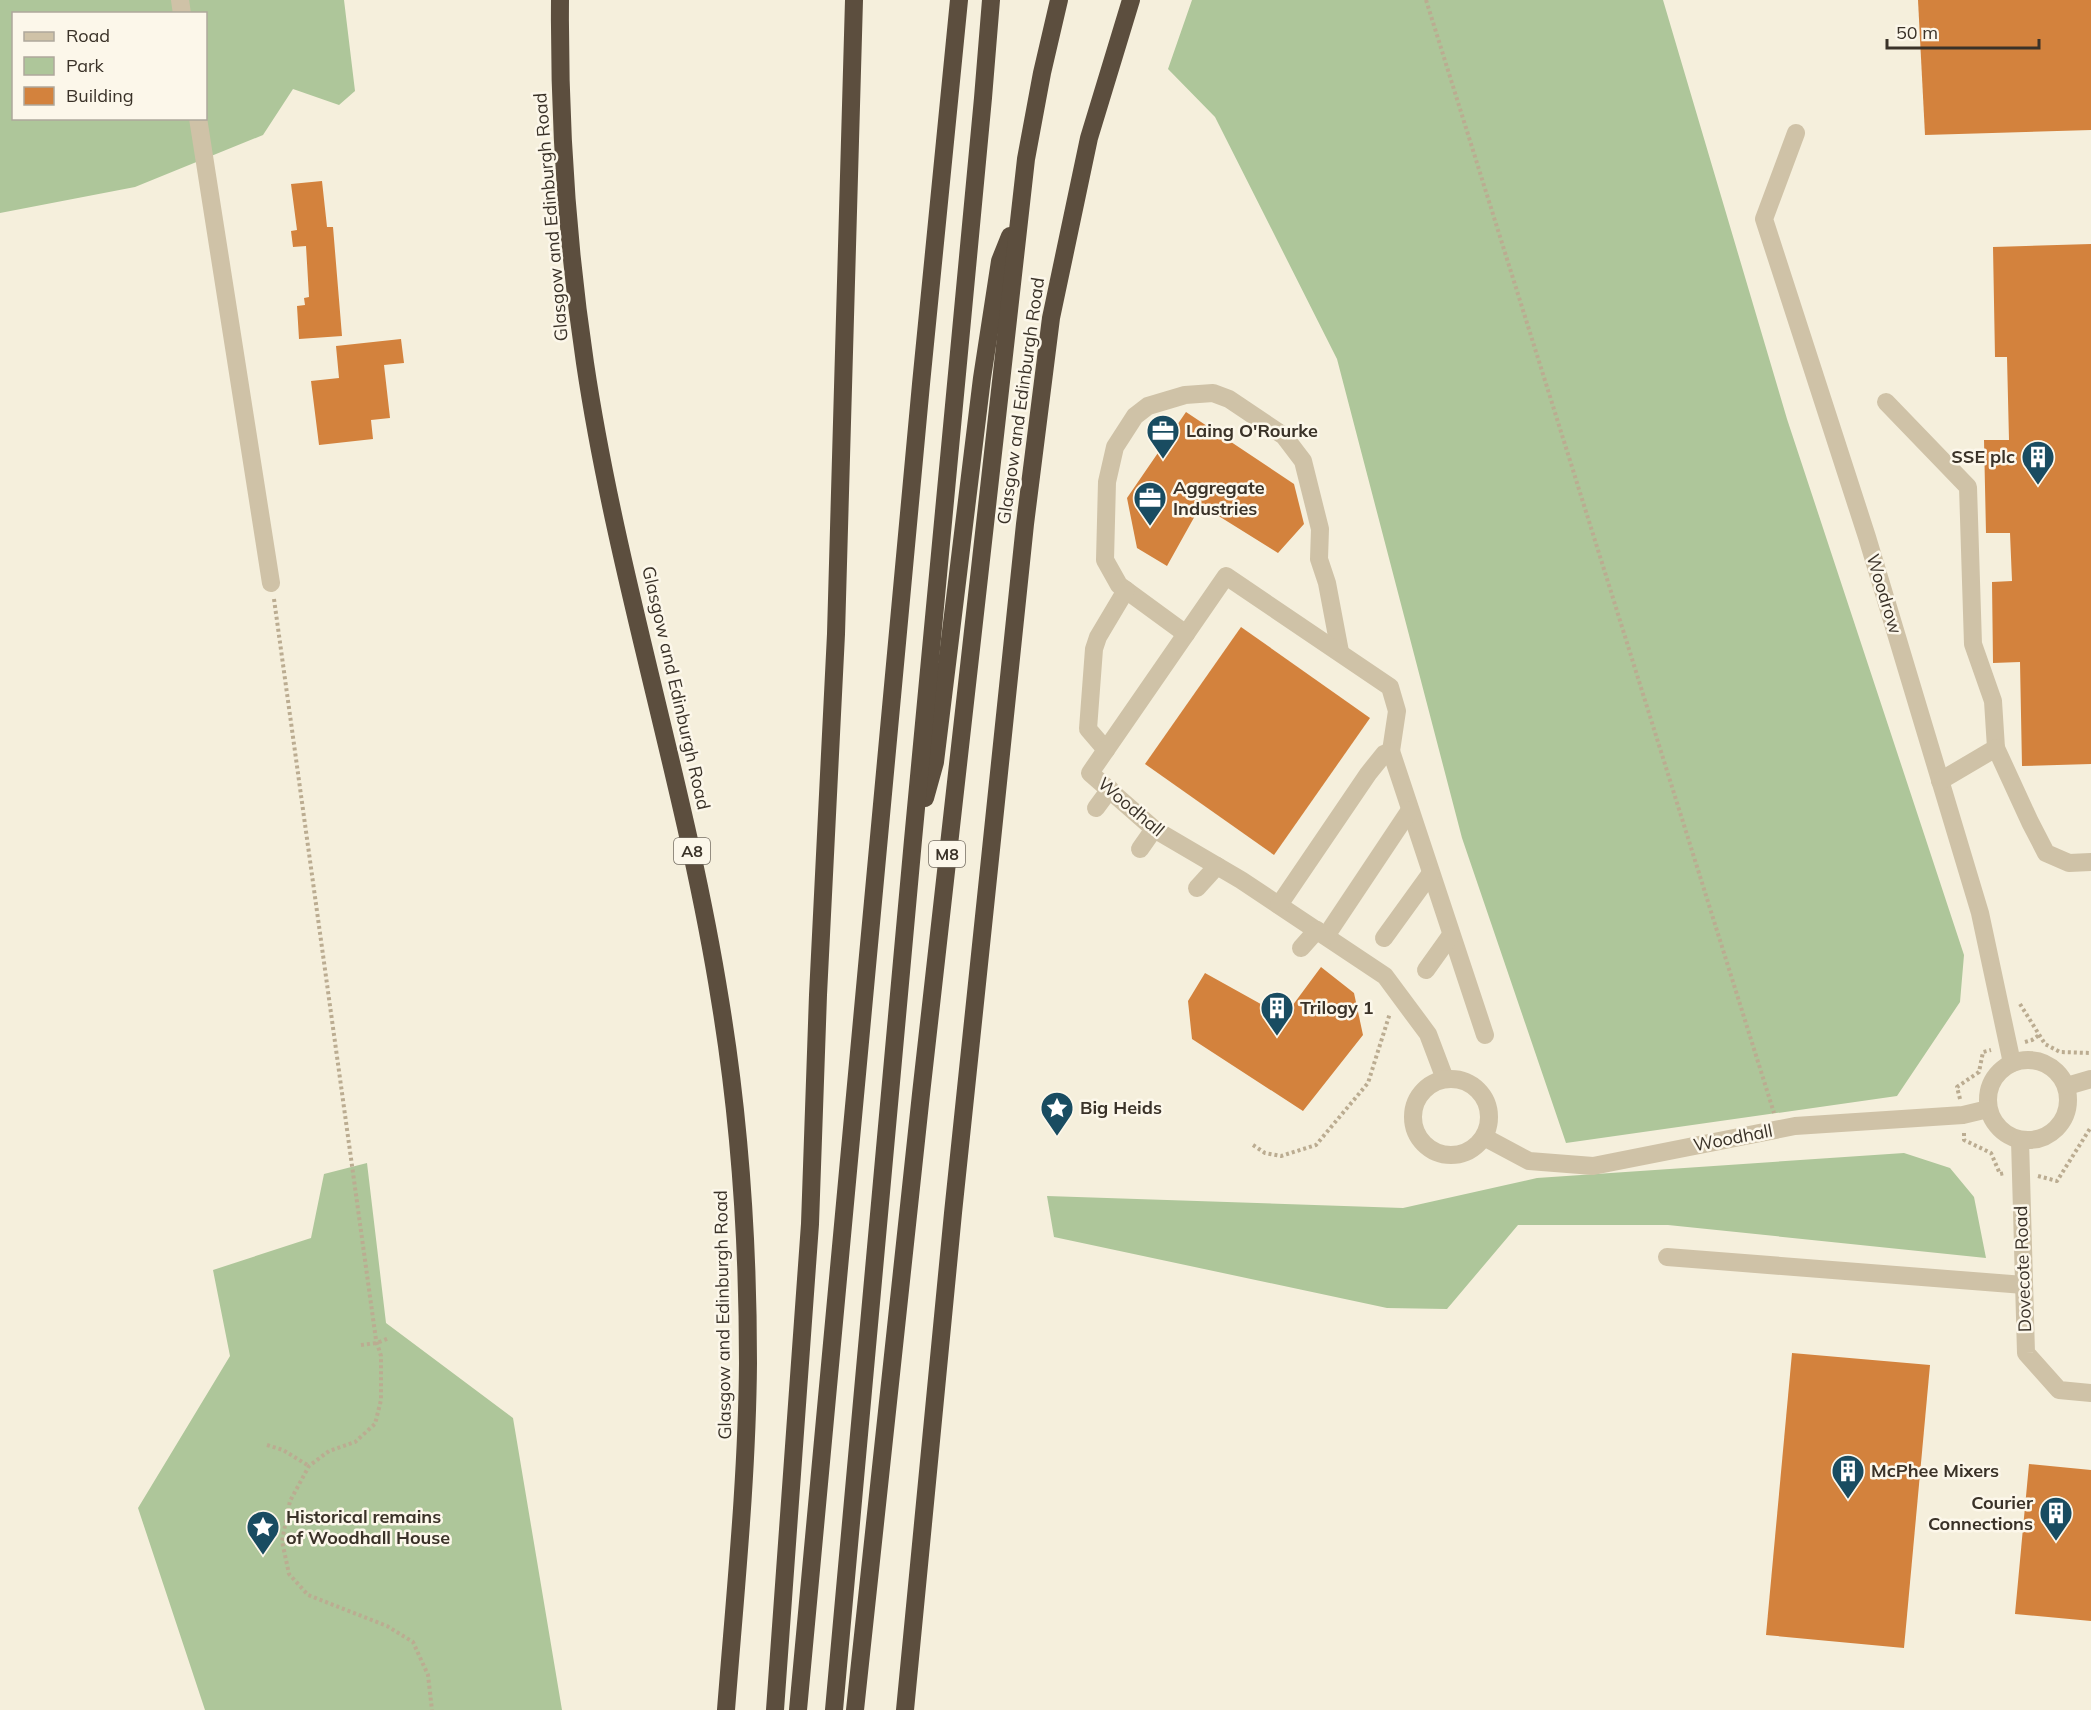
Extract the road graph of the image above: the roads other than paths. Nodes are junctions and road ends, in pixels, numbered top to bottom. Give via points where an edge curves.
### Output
1 (560, 0) edge
2 (854, 0) edge
3 (959, 0) edge
4 (991, 0) edge
5 (1059, 0) edge
6 (1131, 0) edge
7 (198, 120) edge
8 (1796, 133) dead end
9 (1020, 212) junction
10 (1886, 402) dead end
11 (272, 583) road end
12 (1126, 590) junction
13 (1186, 634) junction
14 (1340, 652) junction
15 (1996, 748) junction
16 (1106, 750) junction
17 (1391, 751) junction
18 (1940, 781) junction
19 (1110, 789) junction
20 (1096, 808) dead end
21 (1410, 810) junction
22 (1154, 829) junction
23 (913, 840) junction
24 (1140, 849) dead end
25 (2091, 862) edge
26 (1216, 866) junction
27 (1431, 873) junction
28 (1197, 888) dead end
29 (1279, 905) junction
30 (1321, 933) junction
31 (1451, 935) junction
32 (1384, 938) dead end
33 (1301, 948) dead end
34 (1426, 970) dead end
35 (1485, 1035) dead end
36 (2012, 1062) junction
37 (1445, 1079) junction
38 (2091, 1079) edge
39 (2067, 1086) junction
40 (1988, 1109) junction
41 (1484, 1137) junction
42 (2020, 1140) junction
43 (1667, 1257) dead end
44 (2024, 1285) junction
45 (2091, 1393) edge
46 (726, 1710) edge
47 (775, 1710) edge
48 (798, 1710) edge
49 (834, 1710) edge
50 (855, 1710) edge
51 (905, 1710) edge

1 - 46 highway, Glasgow and Edinburgh Road / A8 via 565,174 585,365 631,593 705,914 734,1089 744,1215 748,1367
2 - 47 highway via 836,634 810,1224
3 - 48 highway
4 - 23 highway, M8
5 - 9 highway, M8 via 1030,138
6 - 51 highway, Glasgow and Edinburgh Road via 1089,138 1050,318 955,1189
7 - 11 street
8 - 18 street, Woodrow via 1764,219 1867,537
9 - 23 highway via 1000,261 935,762
9 - 50 highway, M8
10 - 15 street via 1968,487 1973,644 1993,701
12 - 13 street
12 - 14 street via 1105,560 1107,483 1115,447 1135,416 1148,406 1185,394 1213,393 1284,436 1303,461 1320,529 1319,559
12 - 16 street via 1094,649 1088,729
13 - 14 street, Woodhall via 1226,576
13 - 16 street, Woodhall
14 - 17 street, Woodhall via 1390,687 1397,711
15 - 18 street
15 - 25 street via 2046,853 2069,863
16 - 19 street, Woodhall via 1090,773
17 - 21 street
17 - 29 street via 1368,774
18 - 36 street, Woodrow via 1980,913
19 - 20 street
19 - 22 street, Woodhall
21 - 27 street
21 - 30 street
22 - 24 street
22 - 26 street, Woodhall
23 - 49 highway, M8
26 - 28 street
26 - 29 street, Woodhall
27 - 31 street
27 - 32 street
29 - 30 street, Woodhall
30 - 33 street
30 - 37 street, Woodhall via 1384,976 1428,1034
31 - 34 street
31 - 35 street
36 - 39 street via 2023,1059 2047,1064
36 - 40 street via 1993,1078 1988,1090
37 - 41 street via 1464,1081 1484,1098 1489,1110
37 - 41 street via 1429,1085 1416,1101 1414,1124 1420,1139 1437,1152 1451,1155 1465,1153
38 - 39 street
39 - 42 street via 2067,1107 2056,1129 2033,1140
40 - 41 street, Woodhall via 1964,1115 1795,1126 1593,1166 1528,1161
40 - 42 street via 1997,1127
42 - 44 street, Dovecote Road
43 - 44 street
44 - 45 street, Dovecote Road via 2026,1353 2059,1390

